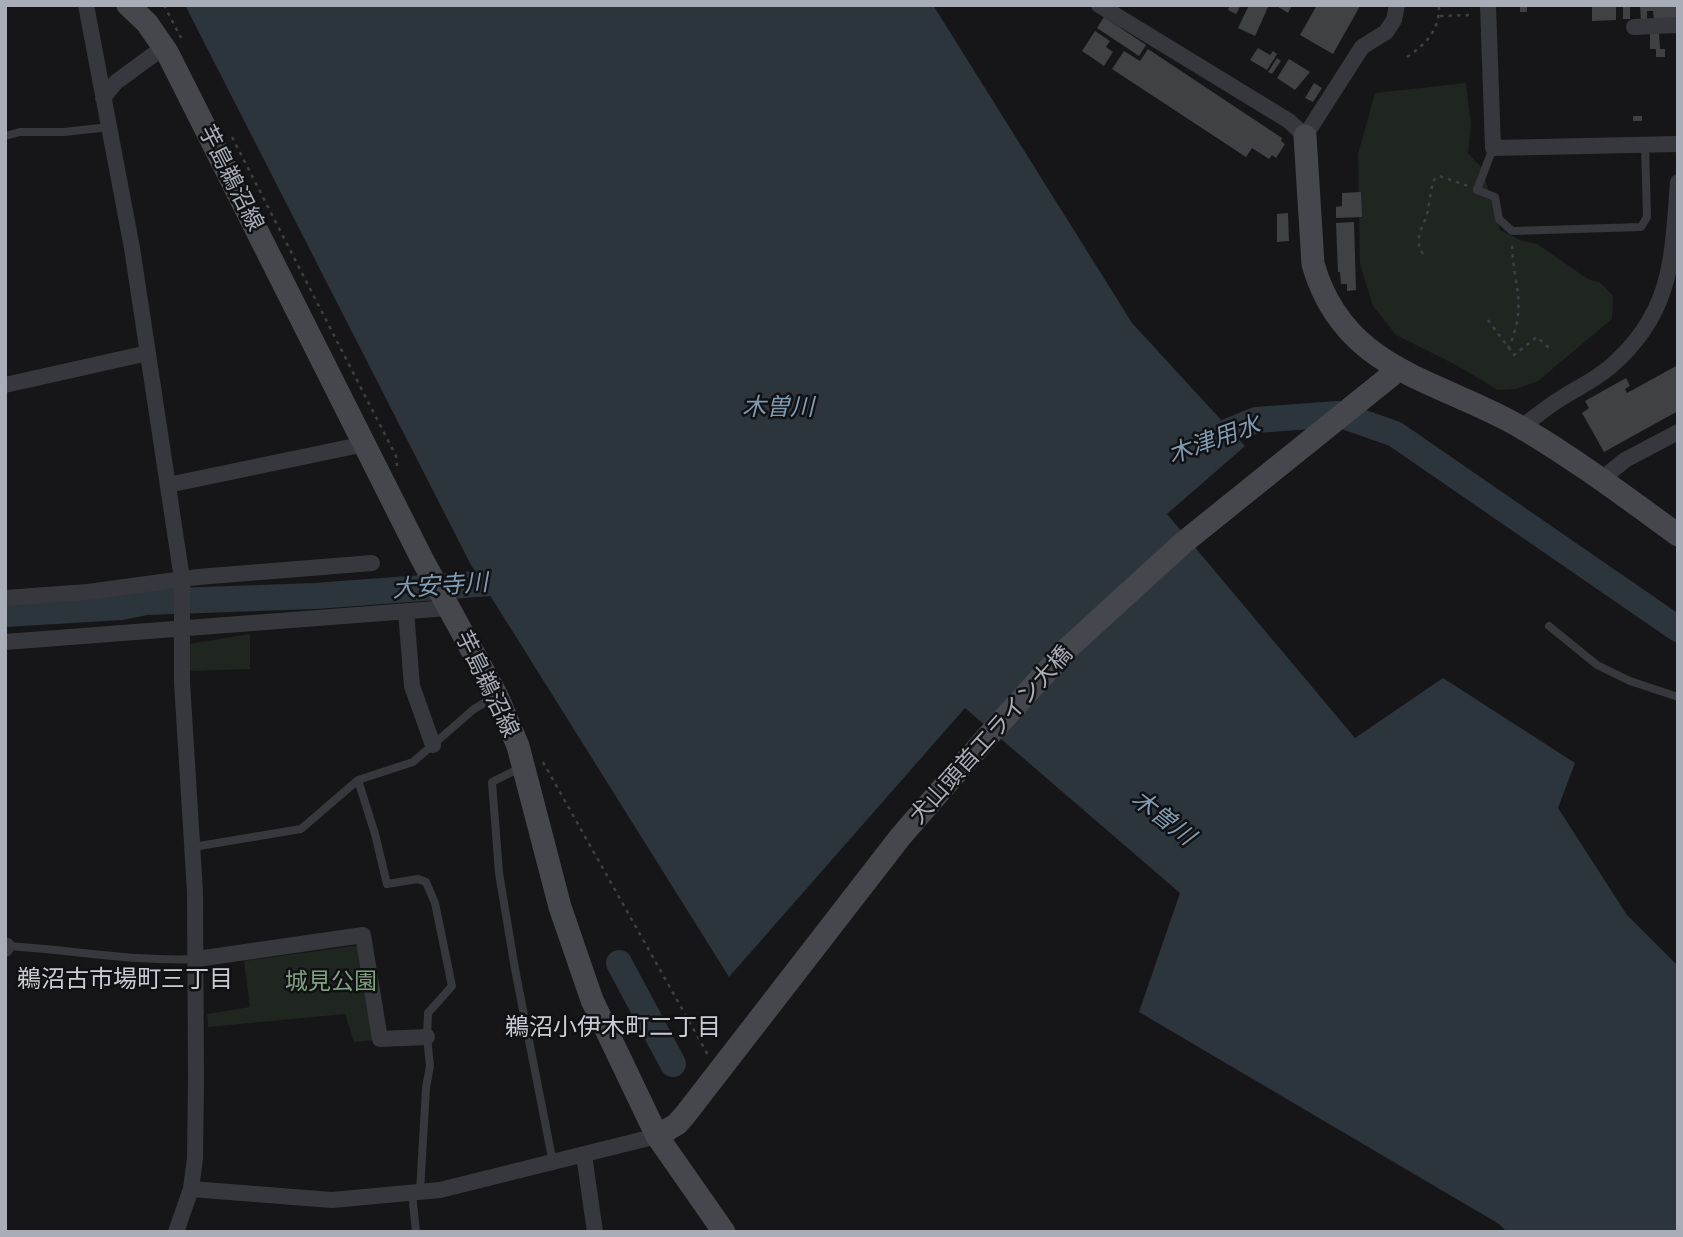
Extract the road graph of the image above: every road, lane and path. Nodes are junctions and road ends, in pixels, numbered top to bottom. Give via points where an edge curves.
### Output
1 (86, 5) edge
2 (128, 5) edge
3 (1099, 5) edge
4 (1397, 5) edge
5 (1439, 5) edge
6 (1488, 5) edge
7 (1471, 15) dead end
8 (1440, 16) junction
9 (1678, 25) edge
10 (1634, 27) dead end
11 (164, 47) junction
12 (1407, 57) dead end
13 (103, 98) junction
14 (109, 127) junction
15 (5, 136) edge
16 (1305, 136) junction
17 (1678, 144) edge
18 (1645, 145) junction
19 (1493, 148) junction
20 (1678, 182) edge
21 (1477, 190) junction
22 (1512, 231) junction
23 (1423, 254) dead end
24 (1488, 320) dead end
25 (1549, 348) dead end
26 (1508, 349) junction
27 (148, 353) junction
28 (1398, 370) junction
29 (5, 385) edge
30 (1521, 427) junction
31 (1678, 432) edge
32 (365, 444) junction
33 (1602, 479) junction
34 (168, 485) junction
35 (1678, 535) edge
36 (372, 563) dead end
37 (182, 583) junction
38 (5, 598) edge
39 (446, 604) junction
40 (406, 611) junction
41 (182, 625) junction
42 (1549, 626) dead end
43 (5, 642) edge
44 (497, 696) junction
45 (1678, 697) edge
46 (433, 745) junction
47 (523, 766) junction
48 (358, 780) junction
49 (193, 847) junction
50 (6, 947) edge
51 (197, 959) junction
52 (427, 1037) junction
53 (657, 1136) junction
54 (584, 1155) junction
55 (553, 1163) junction
56 (191, 1189) junction
57 (416, 1192) junction
58 (176, 1232) edge
59 (416, 1232) edge
60 (595, 1232) edge
61 (724, 1232) edge

1 - 13 street
2 - 11 street, 芋島鵜沼線
3 - 16 street via 1289,121
4 - 16 street via 1386,32 1362,47
5 - 8 path
6 - 19 street
7 - 8 path
8 - 12 path via 1424,46
9 - 10 street
11 - 13 street via 116,82
11 - 32 street, 芋島鵜沼線
13 - 14 street
14 - 15 lane
14 - 27 street
16 - 28 street via 1311,250 1318,281 1344,326
17 - 18 street
18 - 19 street
18 - 22 lane via 1647,217 1641,227
19 - 21 lane
20 - 30 street via 1672,260 1653,318 1610,368
21 - 22 lane via 1495,197 1499,219
21 - 23 path via 1447,177 1433,181 1419,234
22 - 26 path via 1519,308 1517,329
24 - 26 path
25 - 26 path via 1537,337 1514,355
27 - 29 street
27 - 34 street
28 - 30 street
28 - 53 street, 犬山頭首工ライン大橋 via 1183,543 1068,648 901,836 685,1115
30 - 33 street
31 - 33 street via 1625,460
32 - 34 street
32 - 39 street, 芋島鵜沼線
33 - 35 street
34 - 37 street
36 - 37 street
37 - 38 street
37 - 41 street
39 - 40 street
39 - 44 street, 芋島鵜沼線
40 - 41 street
40 - 46 street via 412,686
41 - 43 street
41 - 49 street
42 - 45 lane via 1597,664
44 - 46 lane via 474,709
44 - 47 street, 芋島鵜沼線
46 - 48 lane via 413,762
47 - 53 street, 芋島鵜沼線 via 560,907 592,1000
47 - 55 lane via 492,782 499,873
48 - 49 lane via 301,829
48 - 52 lane via 387,884 426,882 435,903 452,986 428,1013
49 - 51 street
50 - 51 lane via 137,959
51 - 52 street via 363,935 380,1039
51 - 56 street
52 - 57 lane via 430,1066
53 - 54 street
53 - 61 street, 芋島鵜沼線
54 - 55 street
54 - 60 street
55 - 57 street
56 - 57 street via 332,1200
56 - 58 street
57 - 59 lane

